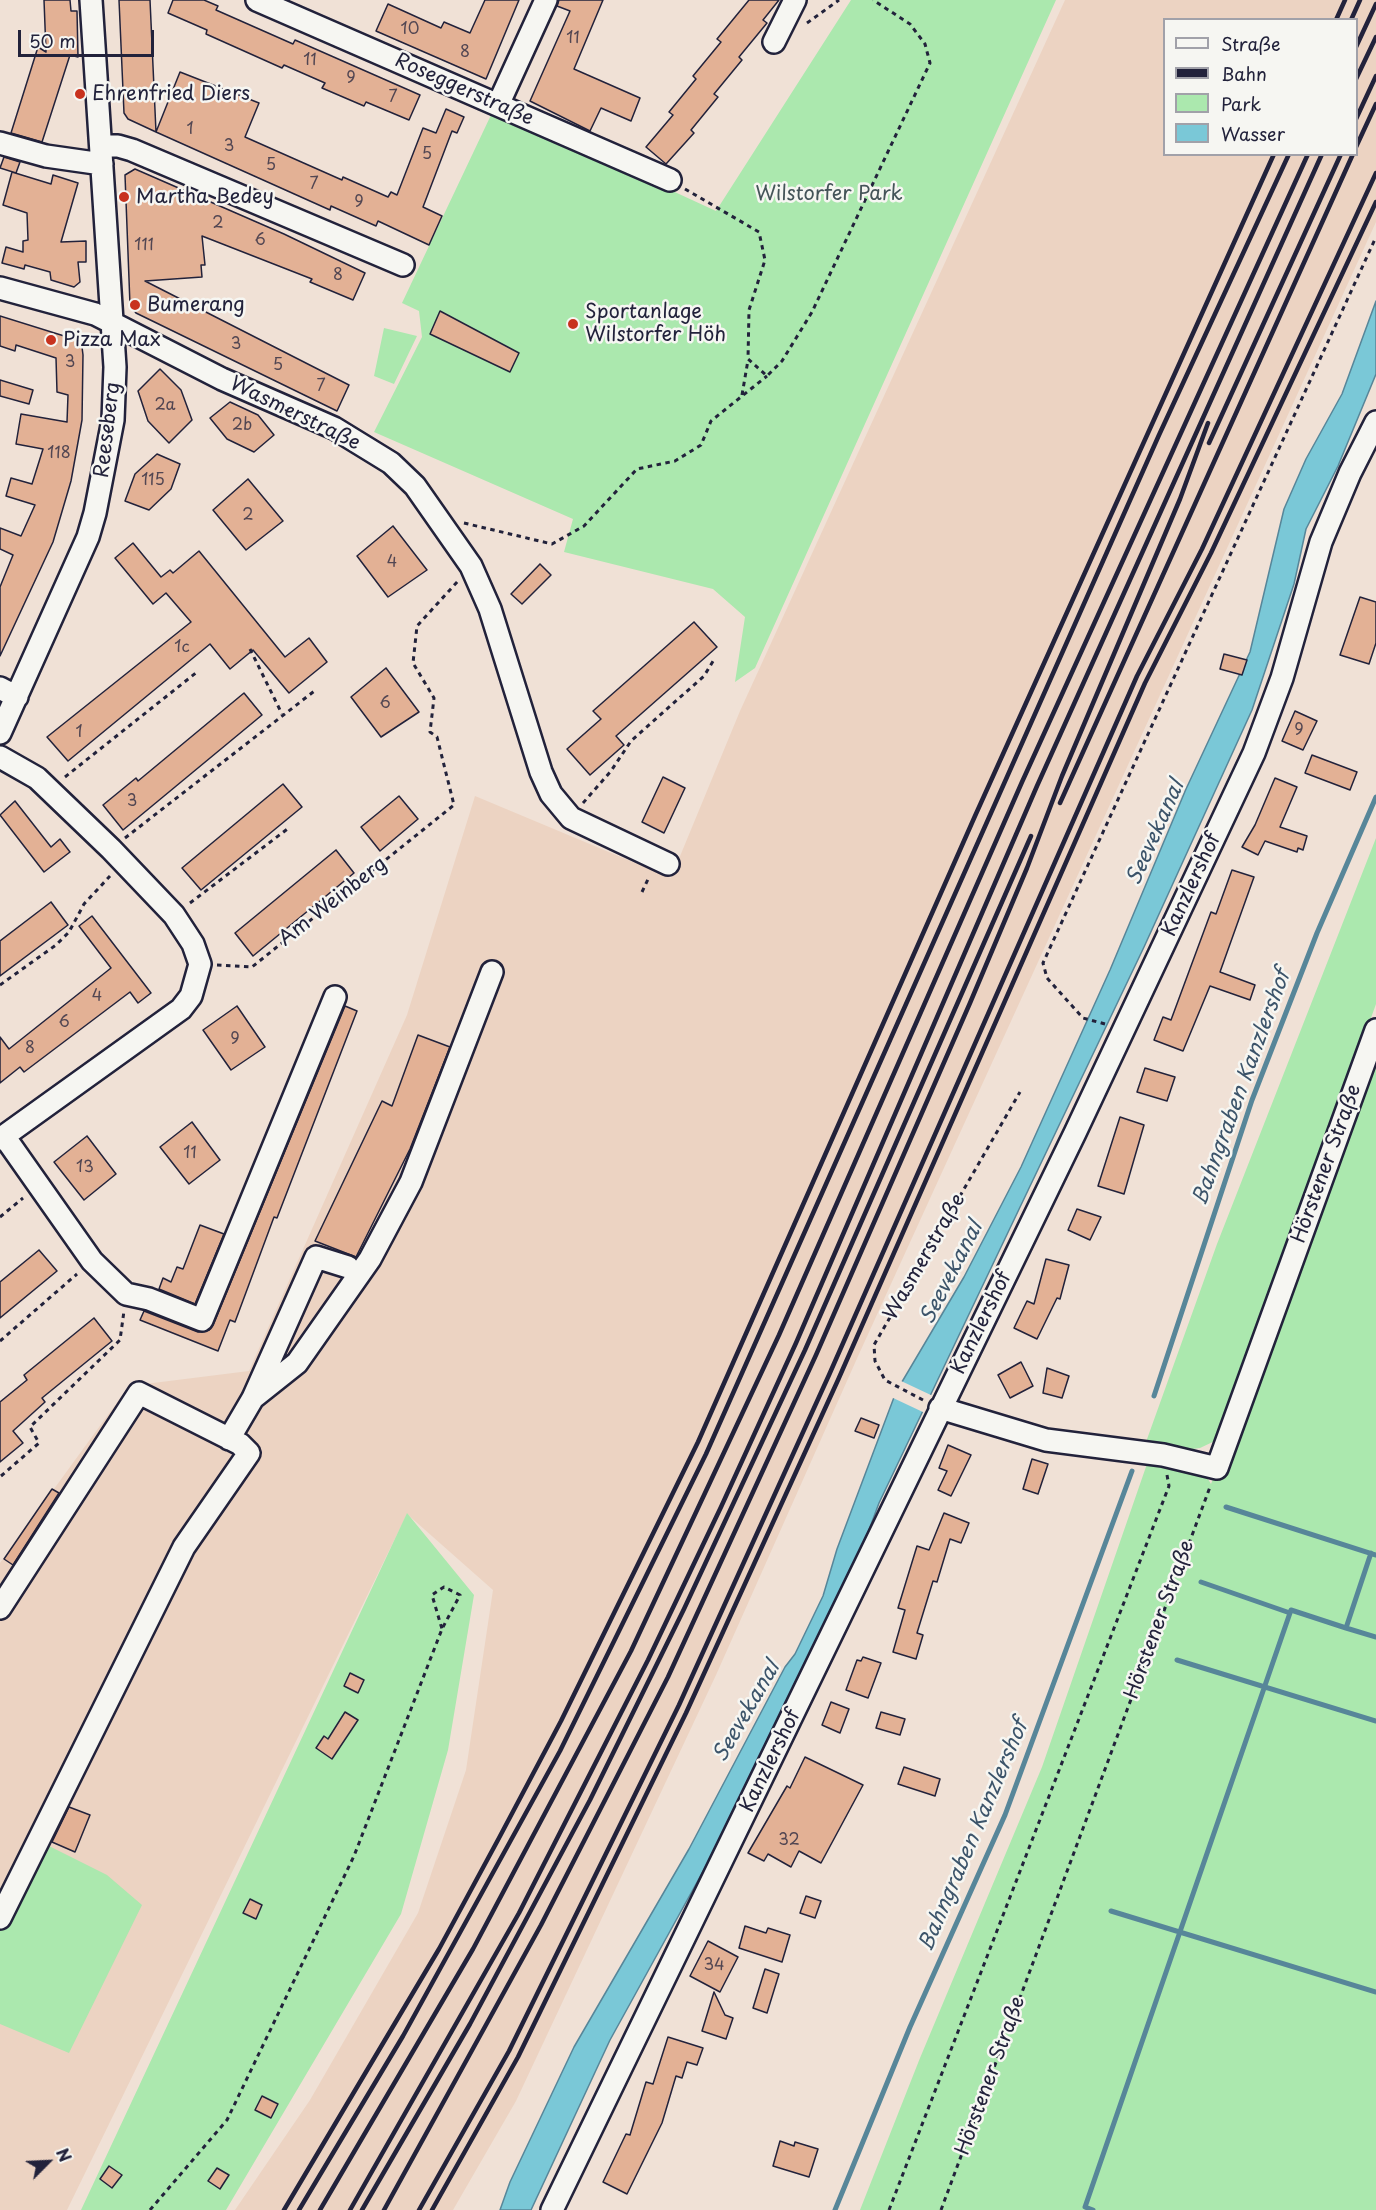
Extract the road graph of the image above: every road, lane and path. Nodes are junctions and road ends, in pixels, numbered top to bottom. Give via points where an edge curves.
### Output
1 (91, 0) edge
2 (546, 0) edge
3 (795, 0) edge
4 (873, 0) edge
5 (268, 2) edge
6 (774, 42) dead end
7 (498, 105) junction
8 (0, 143) edge
9 (102, 155) junction
10 (670, 180) joint
11 (1376, 237) edge
12 (403, 265) dead end
13 (0, 288) edge
14 (112, 323) junction
15 (748, 359) junction
16 (767, 376) junction
17 (741, 396) junction
18 (1376, 422) edge
19 (446, 527) junction
20 (471, 566) junction
21 (250, 649) dead end
22 (715, 658) dead end
23 (197, 672) dead end
24 (317, 689) dead end
25 (9, 692) edge
26 (282, 714) junction
27 (0, 733) edge
28 (0, 757) edge
29 (49, 789) junction
30 (571, 818) junction
31 (290, 827) dead end
32 (118, 855) junction
33 (660, 866) joint
34 (642, 892) dead end
35 (174, 915) junction
36 (200, 964) junction
37 (492, 972) dead end
38 (0, 985) edge
39 (335, 997) dead end
40 (1113, 1026) dead end
41 (1376, 1030) edge
42 (1020, 1092) dead end
43 (2, 1137) edge
44 (38, 1185) junction
45 (0, 1217) edge
46 (92, 1261) junction
47 (348, 1267) dead end
48 (126, 1294) junction
49 (0, 1341) edge
50 (253, 1398) junction
51 (936, 1406) junction
52 (229, 1439) junction
53 (1217, 1468) junction
54 (1, 1476) edge
55 (1169, 1486) dead end
56 (0, 1608) edge
57 (442, 1629) junction
58 (0, 1918) edge
59 (150, 2210) edge
60 (552, 2210) edge
61 (890, 2210) edge
62 (941, 2210) edge

1 - 9 street, Reeseberg
2 - 7 street
3 - 6 street
4 - 16 path via 910,24 925,44 930,63 812,312 782,361
5 - 7 street, Roseggerstraße
7 - 10 street, Roseggerstraße
8 - 9 street via 46,156
9 - 12 street via 118,146 132,150
9 - 14 street, Reeseberg
10 - 15 path via 759,232 765,260 749,310
11 - 40 path via 1044,963 1047,978 1083,1018
13 - 14 street, Wasmerstraße via 84,310
14 - 19 street, Wasmerstraße via 222,379 334,428 391,463 415,486
14 - 25 street, Reeseberg via 116,367 113,420 95,513 69,582
15 - 16 path
15 - 17 path
16 - 17 path
17 - 19 path via 711,422 701,445 675,461 637,469 584,526 552,544 459,522
18 - 51 street, Kanzlershof via 1321,542 1282,678 1254,753 1080,1122
19 - 20 street, Wasmerstraße
20 - 30 street, Wasmerstraße via 493,617 541,772 551,794
20 - 36 path, Am Weinberg via 417,626 413,663 434,699 430,732 437,737 454,805 252,967
21 - 26 path
22 - 30 path via 704,676 631,741
23 - 29 path
24 - 26 path
25 - 27 street, Reeseberg
26 - 32 path
28 - 29 street
29 - 32 street
30 - 33 street, Wasmerstraße
31 - 35 path
32 - 35 street
32 - 38 path via 69,932
33 - 34 path
35 - 36 street via 194,944
36 - 43 street via 190,996 181,1009
37 - 50 street via 411,1182 370,1259 297,1363
39 - 48 street via 202,1320
41 - 53 street, Hörstener Straße
42 - 51 path, Wasmerstraße via 874,1345 882,1376 892,1385
43 - 44 street
44 - 45 path
44 - 46 street
46 - 48 street
46 - 49 path
47 - 50 street via 316,1257
48 - 54 path via 120,1340 30,1427 39,1443
50 - 52 street
51 - 53 street via 1046,1440 1163,1455
51 - 60 street, Kanzlershof
52 - 56 street via 139,1393
52 - 58 street via 249,1453 184,1547
53 - 62 path, Hörstener Straße
55 - 61 path
57 - 57 path via 460,1595 444,1587 432,1595
57 - 59 path via 354,1856 226,2120

